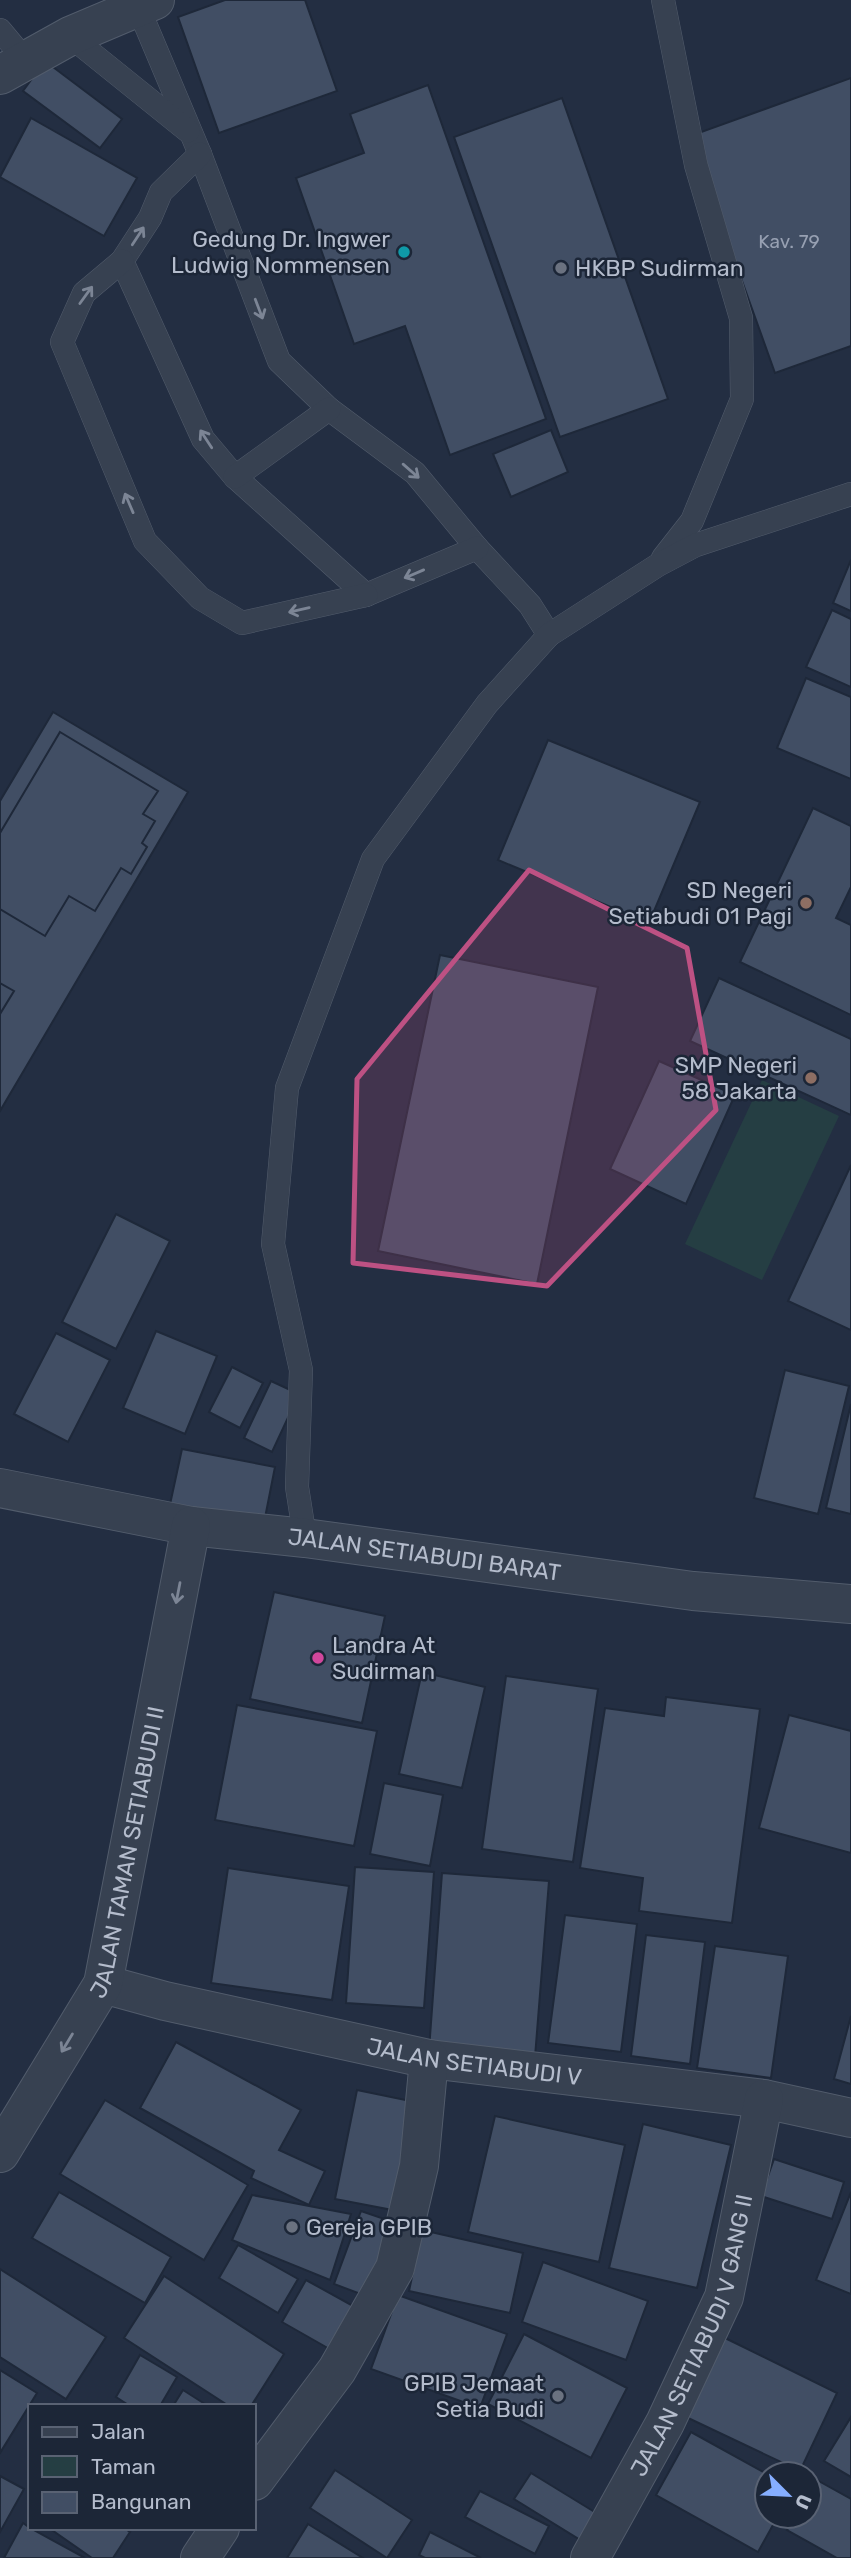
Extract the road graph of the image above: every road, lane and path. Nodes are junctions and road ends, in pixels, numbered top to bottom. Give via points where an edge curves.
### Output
1 (663, 0) edge
2 (147, 4) edge
3 (0, 30) edge
4 (70, 36) junction
5 (13, 68) edge
6 (190, 132) junction
7 (200, 154) junction
8 (122, 261) junction
9 (329, 409) junction
10 (235, 477) junction
11 (851, 494) edge
12 (477, 548) junction
13 (658, 565) junction
14 (366, 595) junction
15 (549, 635) junction
16 (0, 1488) edge
17 (191, 1526) junction
18 (305, 1538) junction
19 (851, 1604) edge
20 (103, 1984) junction
21 (429, 2059) junction
22 (764, 2099) junction
23 (851, 2118) edge
24 (0, 2154) edge
25 (256, 2477) edge
26 (219, 2530) edge
27 (200, 2558) edge
28 (590, 2558) edge

1 - 13 lane via 696,165 741,318 743,399 692,521
2 - 4 street
2 - 6 lane
3 - 5 lane
4 - 5 street
4 - 6 lane
6 - 7 lane
8 -> 7 lane via 150,218 160,192
7 -> 9 lane via 279,361
10 -> 8 lane via 203,439
14 -> 8 lane via 242,623 200,598 145,541 62,342 84,293
9 - 10 lane
9 -> 12 lane via 415,473
10 - 14 lane
11 - 13 lane via 696,545
12 -> 14 lane
12 - 15 lane via 530,605
13 - 15 lane
15 - 18 lane via 488,704 373,859 286,1088 274,1244 301,1370 297,1488
16 - 17 street, JALAN SETIABUDI BARAT
17 - 18 street, JALAN SETIABUDI BARAT
17 -> 20 street, JALAN TAMAN SETIABUDI II
18 - 19 street, JALAN SETIABUDI BARAT via 693,1591
20 - 21 street, JALAN SETIABUDI V
20 -> 24 street, JALAN TAMAN SETIABUDI II
21 - 22 street, JALAN SETIABUDI V
21 - 25 street via 419,2166 395,2268 337,2370
22 - 23 street, JALAN SETIABUDI V
22 - 28 street, JALAN SETIABUDI V GANG II via 724,2297 665,2423
26 - 27 street

